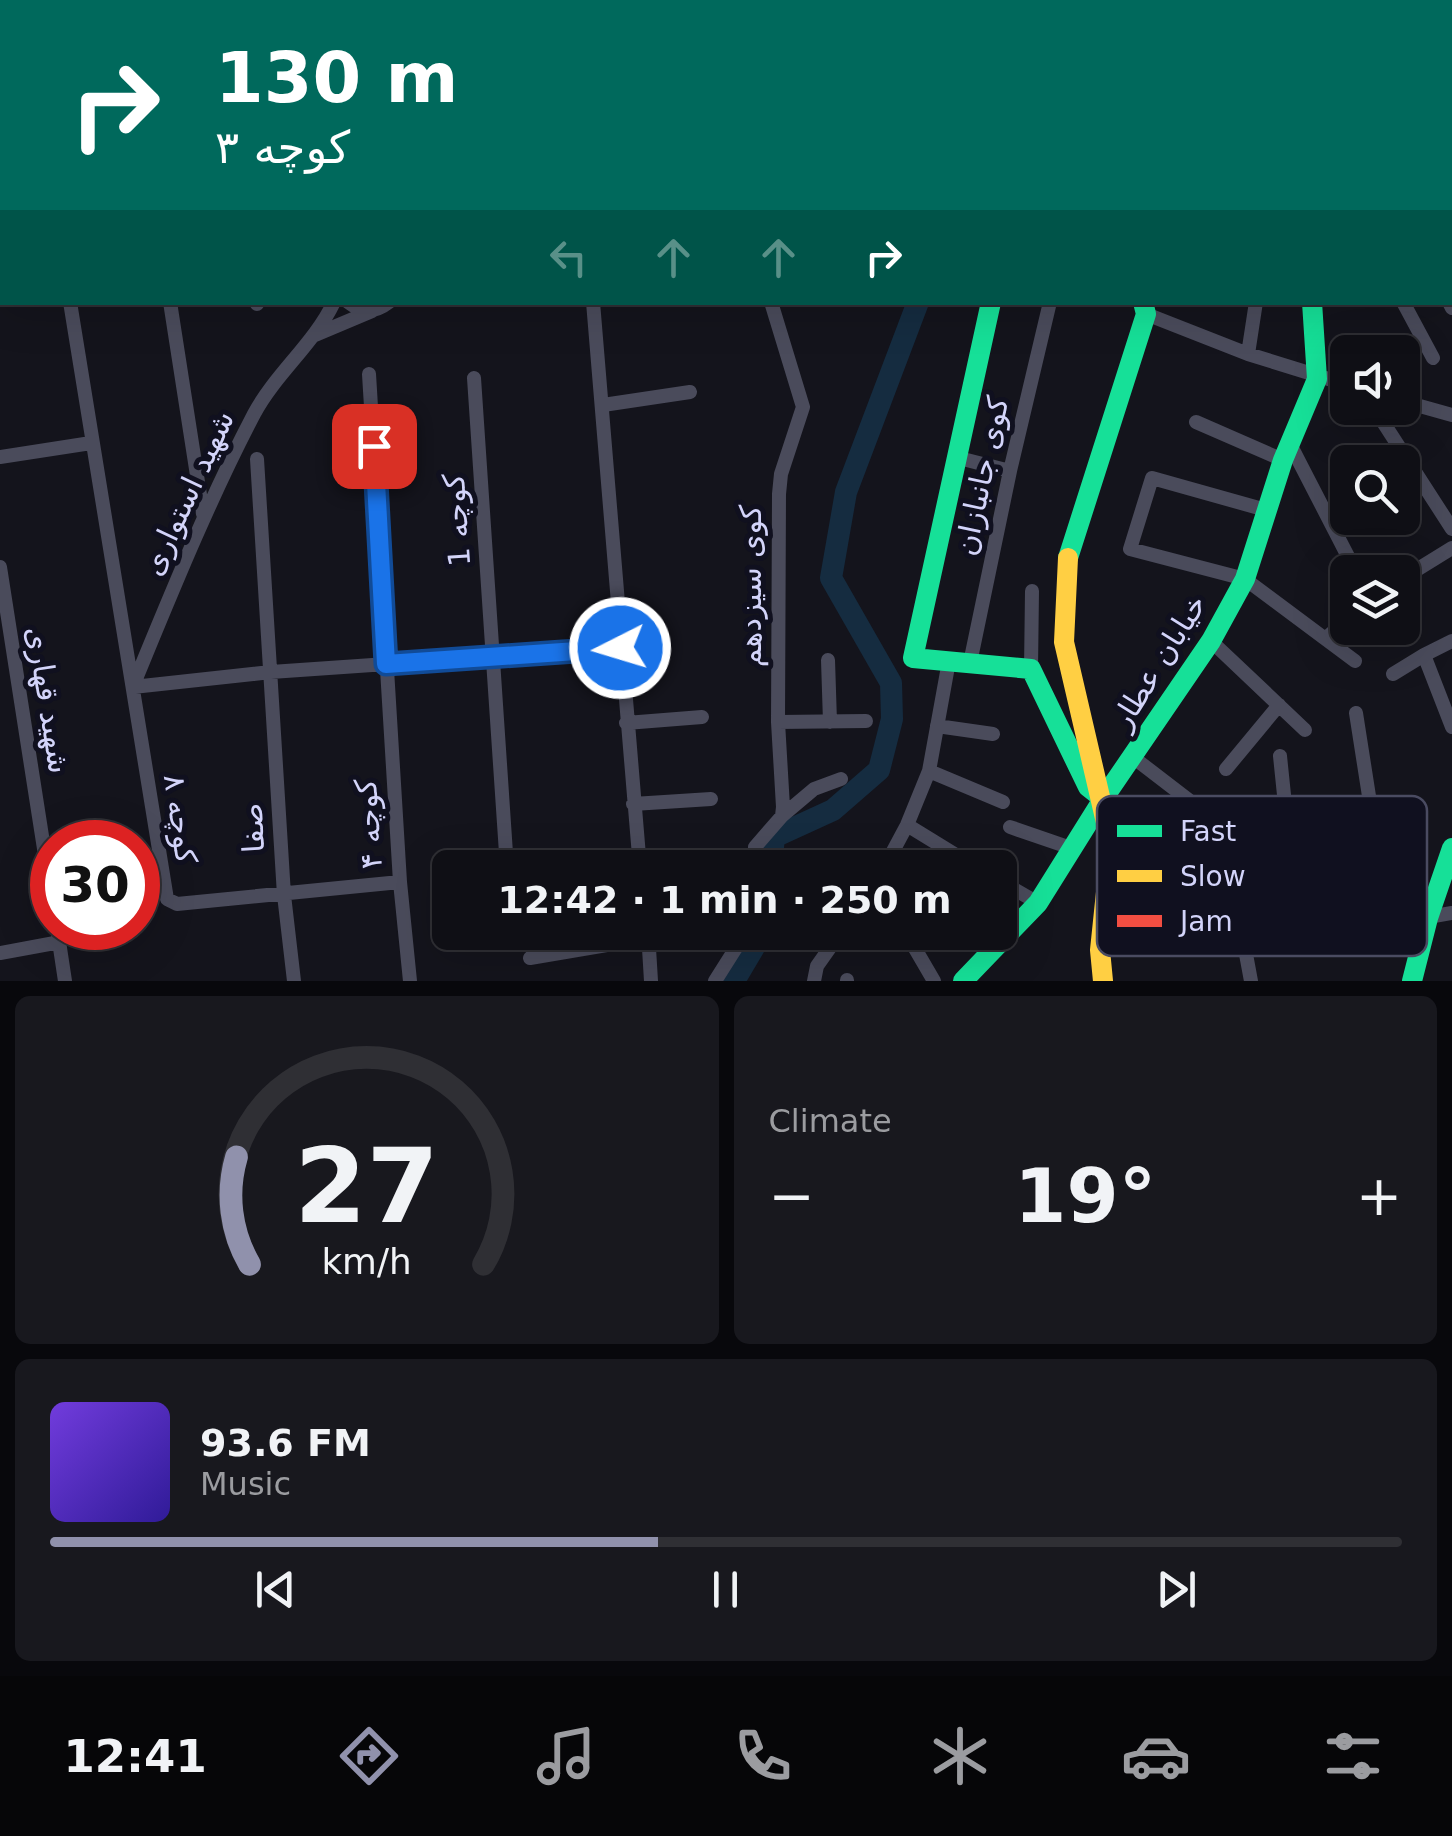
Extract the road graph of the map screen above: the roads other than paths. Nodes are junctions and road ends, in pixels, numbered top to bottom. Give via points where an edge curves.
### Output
1 (70, 305) edge
2 (170, 305) edge
3 (332, 305) edge
4 (351, 305) edge
5 (383, 305) edge
6 (593, 305) edge
7 (772, 305) edge
8 (990, 305) edge
9 (1049, 305) edge
10 (1256, 305) edge
11 (1312, 305) edge
12 (1406, 305) edge
13 (1145, 308) edge
14 (372, 311) junction
15 (314, 336) junction
16 (1248, 354) junction
17 (1433, 358) dead end
18 (369, 374) dead end
19 (474, 378) dead end
20 (1317, 378) junction
21 (1330, 381) edge
22 (690, 392) dead end
23 (603, 405) junction
24 (1420, 406) edge
25 (1452, 415) edge
26 (1196, 422) dead end
27 (1385, 425) edge
28 (91, 443) junction
29 (1286, 452) junction
30 (0, 456) edge
31 (954, 457) junction
32 (257, 459) dead end
33 (1010, 471) junction
34 (1266, 510) junction
35 (204, 516) junction
36 (1452, 528) edge
37 (1452, 548) edge
38 (1346, 555) edge
39 (0, 567) edge
40 (1420, 568) edge
41 (1246, 578) junction
42 (1032, 591) dead end
43 (5, 632) edge
44 (1330, 635) edge
45 (1326, 638) junction
46 (1211, 641) junction
47 (1452, 641) edge
48 (620, 648) junction
49 (1424, 655) junction
50 (495, 658) junction
51 (828, 660) dead end
52 (1354, 660) dead end
53 (960, 662) junction
54 (386, 664) junction
55 (1031, 669) junction
56 (272, 672) junction
57 (1394, 674) dead end
58 (133, 687) junction
59 (1279, 705) junction
60 (1356, 713) dead end
61 (702, 716) dead end
62 (866, 721) dead end
63 (778, 722) junction
64 (830, 722) junction
65 (626, 723) junction
66 (937, 726) junction
67 (1452, 727) edge
68 (1305, 730) dead end
69 (993, 734) dead end
70 (1280, 756) dead end
71 (1134, 758) junction
72 (1226, 769) dead end
73 (929, 771) junction
74 (840, 779) dead end
75 (1100, 796) edge
76 (1103, 796) edge
77 (1106, 796) edge
78 (1182, 796) edge
79 (1284, 796) edge
80 (1369, 796) edge
81 (711, 799) dead end
82 (1004, 802) dead end
83 (633, 804) junction
84 (1097, 811) edge
85 (782, 816) junction
86 (38, 820) edge
87 (907, 825) junction
88 (1010, 828) dead end
89 (1452, 848) edge
90 (1074, 849) junction
91 (506, 850) edge
92 (638, 850) edge
93 (755, 850) edge
94 (894, 850) edge
95 (948, 850) edge
96 (400, 882) junction
97 (1017, 891) edge
98 (284, 894) junction
99 (1038, 904) junction
100 (1452, 913) edge
101 (1428, 918) junction
102 (1427, 922) edge
103 (30, 944) edge
104 (60, 950) edge
105 (571, 950) edge
106 (649, 950) edge
107 (735, 950) edge
108 (828, 950) edge
109 (916, 950) edge
110 (0, 953) edge
111 (1101, 956) edge
112 (1247, 956) edge
113 (1418, 956) edge
114 (530, 958) dead end
115 (65, 981) edge
116 (294, 981) edge
117 (410, 981) edge
118 (651, 981) edge
119 (715, 981) edge
120 (814, 981) edge
121 (934, 981) edge
122 (963, 981) edge
123 (1103, 981) edge
124 (1251, 981) edge
125 (1412, 981) edge

1 - 28 street
2 - 35 street
3 - 15 street, شهید استواری
4 - 14 street
5 - 14 street, شهید استواری
6 - 23 street
7 - 63 street, کوی سیزدهم via 803,406 779,494
8 - 31 street
9 - 33 street, کوی جانبازان
10 - 16 street
11 - 20 street
12 - 17 street
13 - 16 street
13 - 76 street via 1068,554 1064,642
14 - 15 street, شهید استواری
15 - 35 street, شهید استواری via 256,410
16 - 20 street
18 - 54 street, کوچه ۴
19 - 50 street, کوچه 1
20 - 21 street
20 - 29 street, خیابان عطار
22 - 23 street
23 - 48 street
24 - 25 street
26 - 29 street
27 - 36 street
28 - 30 street
28 - 58 street
29 - 34 street, خیابان عطار
29 - 38 street
31 - 33 street
31 - 53 street via 913,658
32 - 56 street, صفا
33 - 53 street, کوی جانبازان
34 - 41 street, خیابان عطار
34 - 41 street via 1152,478 1130,549
35 - 58 street, شهید استواری
37 - 40 street
39 - 43 street, شهید قهاری
41 - 45 street
41 - 46 street, خیابان عطار
42 - 55 street
43 - 86 street, شهید قهاری
44 - 45 street
45 - 52 street
46 - 59 street
46 - 71 street, خیابان عطار
47 - 49 street
48 - 50 street
48 - 65 street
49 - 57 street
49 - 67 street
50 - 54 street
50 - 91 street, کوچه 1
51 - 64 street
53 - 55 street
53 - 66 street, کوی جانبازان
54 - 56 street
54 - 96 street, کوچه ۴
55 - 75 street via 1088,787
56 - 58 street
56 - 98 street, صفا
58 - 98 street, کوچه ۸ via 167,899 177,904
59 - 68 street
59 - 72 street
60 - 80 street
61 - 65 street
62 - 64 street
63 - 64 street
63 - 85 street, کوی سیزدهم
65 - 83 street
66 - 69 street
66 - 73 street, کوی جانبازان
70 - 79 street
71 - 77 street, خیابان عطار
71 - 78 street
73 - 82 street
73 - 87 street, کوی جانبازان
74 - 85 street via 814,788
81 - 83 street
83 - 92 street
84 - 90 street, خیابان عطار
85 - 93 street
87 - 94 street, کوی جانبازان
87 - 95 street
88 - 90 street
89 - 101 street
90 - 99 street, خیابان عطار
96 - 98 street
96 - 117 street, کوچه ۴
97 - 99 street
98 - 116 street, صفا
99 - 122 street, خیابان عطار
100 - 101 street
101 - 102 street
103 - 110 street
104 - 115 street
105 - 114 street
106 - 118 street
107 - 119 street
108 - 120 street
109 - 121 street
111 - 123 street
112 - 124 street
113 - 125 street

